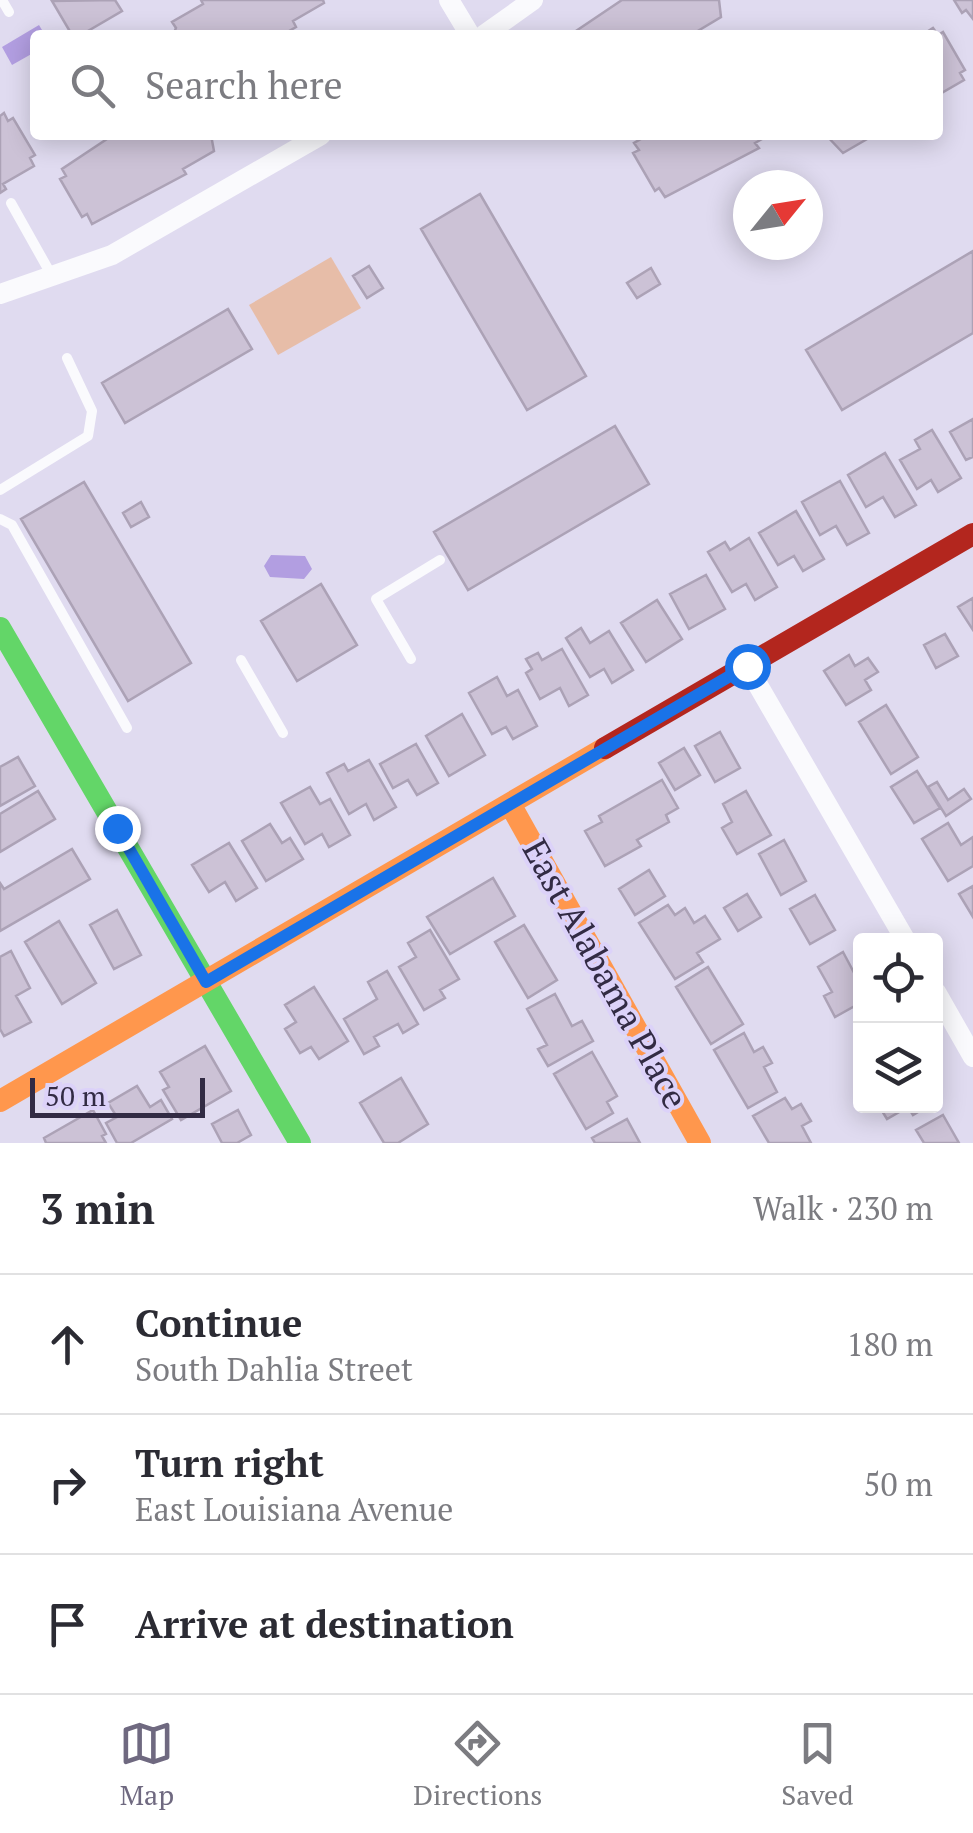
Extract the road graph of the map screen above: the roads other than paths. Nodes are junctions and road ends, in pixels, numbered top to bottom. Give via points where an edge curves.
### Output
1 (2, 0) edge
2 (450, 0) edge
3 (533, 0) edge
4 (9, 12) dead end
5 (467, 30) edge
6 (491, 30) edge
7 (312, 140) edge
8 (11, 203) dead end
9 (53, 277) junction
10 (0, 294) edge
11 (67, 358) dead end
12 (0, 490) edge
13 (0, 519) edge
14 (973, 534) edge
15 (440, 560) dead end
16 (0, 628) edge
17 (241, 660) dead end
18 (411, 660) dead end
19 (747, 666) junction
20 (127, 728) dead end
21 (283, 733) dead end
22 (510, 804) junction
23 (902, 933) edge
24 (206, 982) junction
25 (943, 1004) edge
26 (973, 1057) edge
27 (0, 1102) edge
28 (300, 1143) edge
29 (700, 1143) edge

1 - 4 lane
2 - 5 street
3 - 6 street
7 - 9 street via 112,254
8 - 9 lane
9 - 10 street
11 - 12 lane via 92,410 88,436
13 - 20 lane via 12,525
14 - 19 street
15 - 18 lane via 376,599
16 - 24 street
17 - 21 lane
19 - 22 street
19 - 23 street
22 - 24 street
22 - 29 street, East Alabama Place
24 - 27 street
24 - 28 street
25 - 26 street

